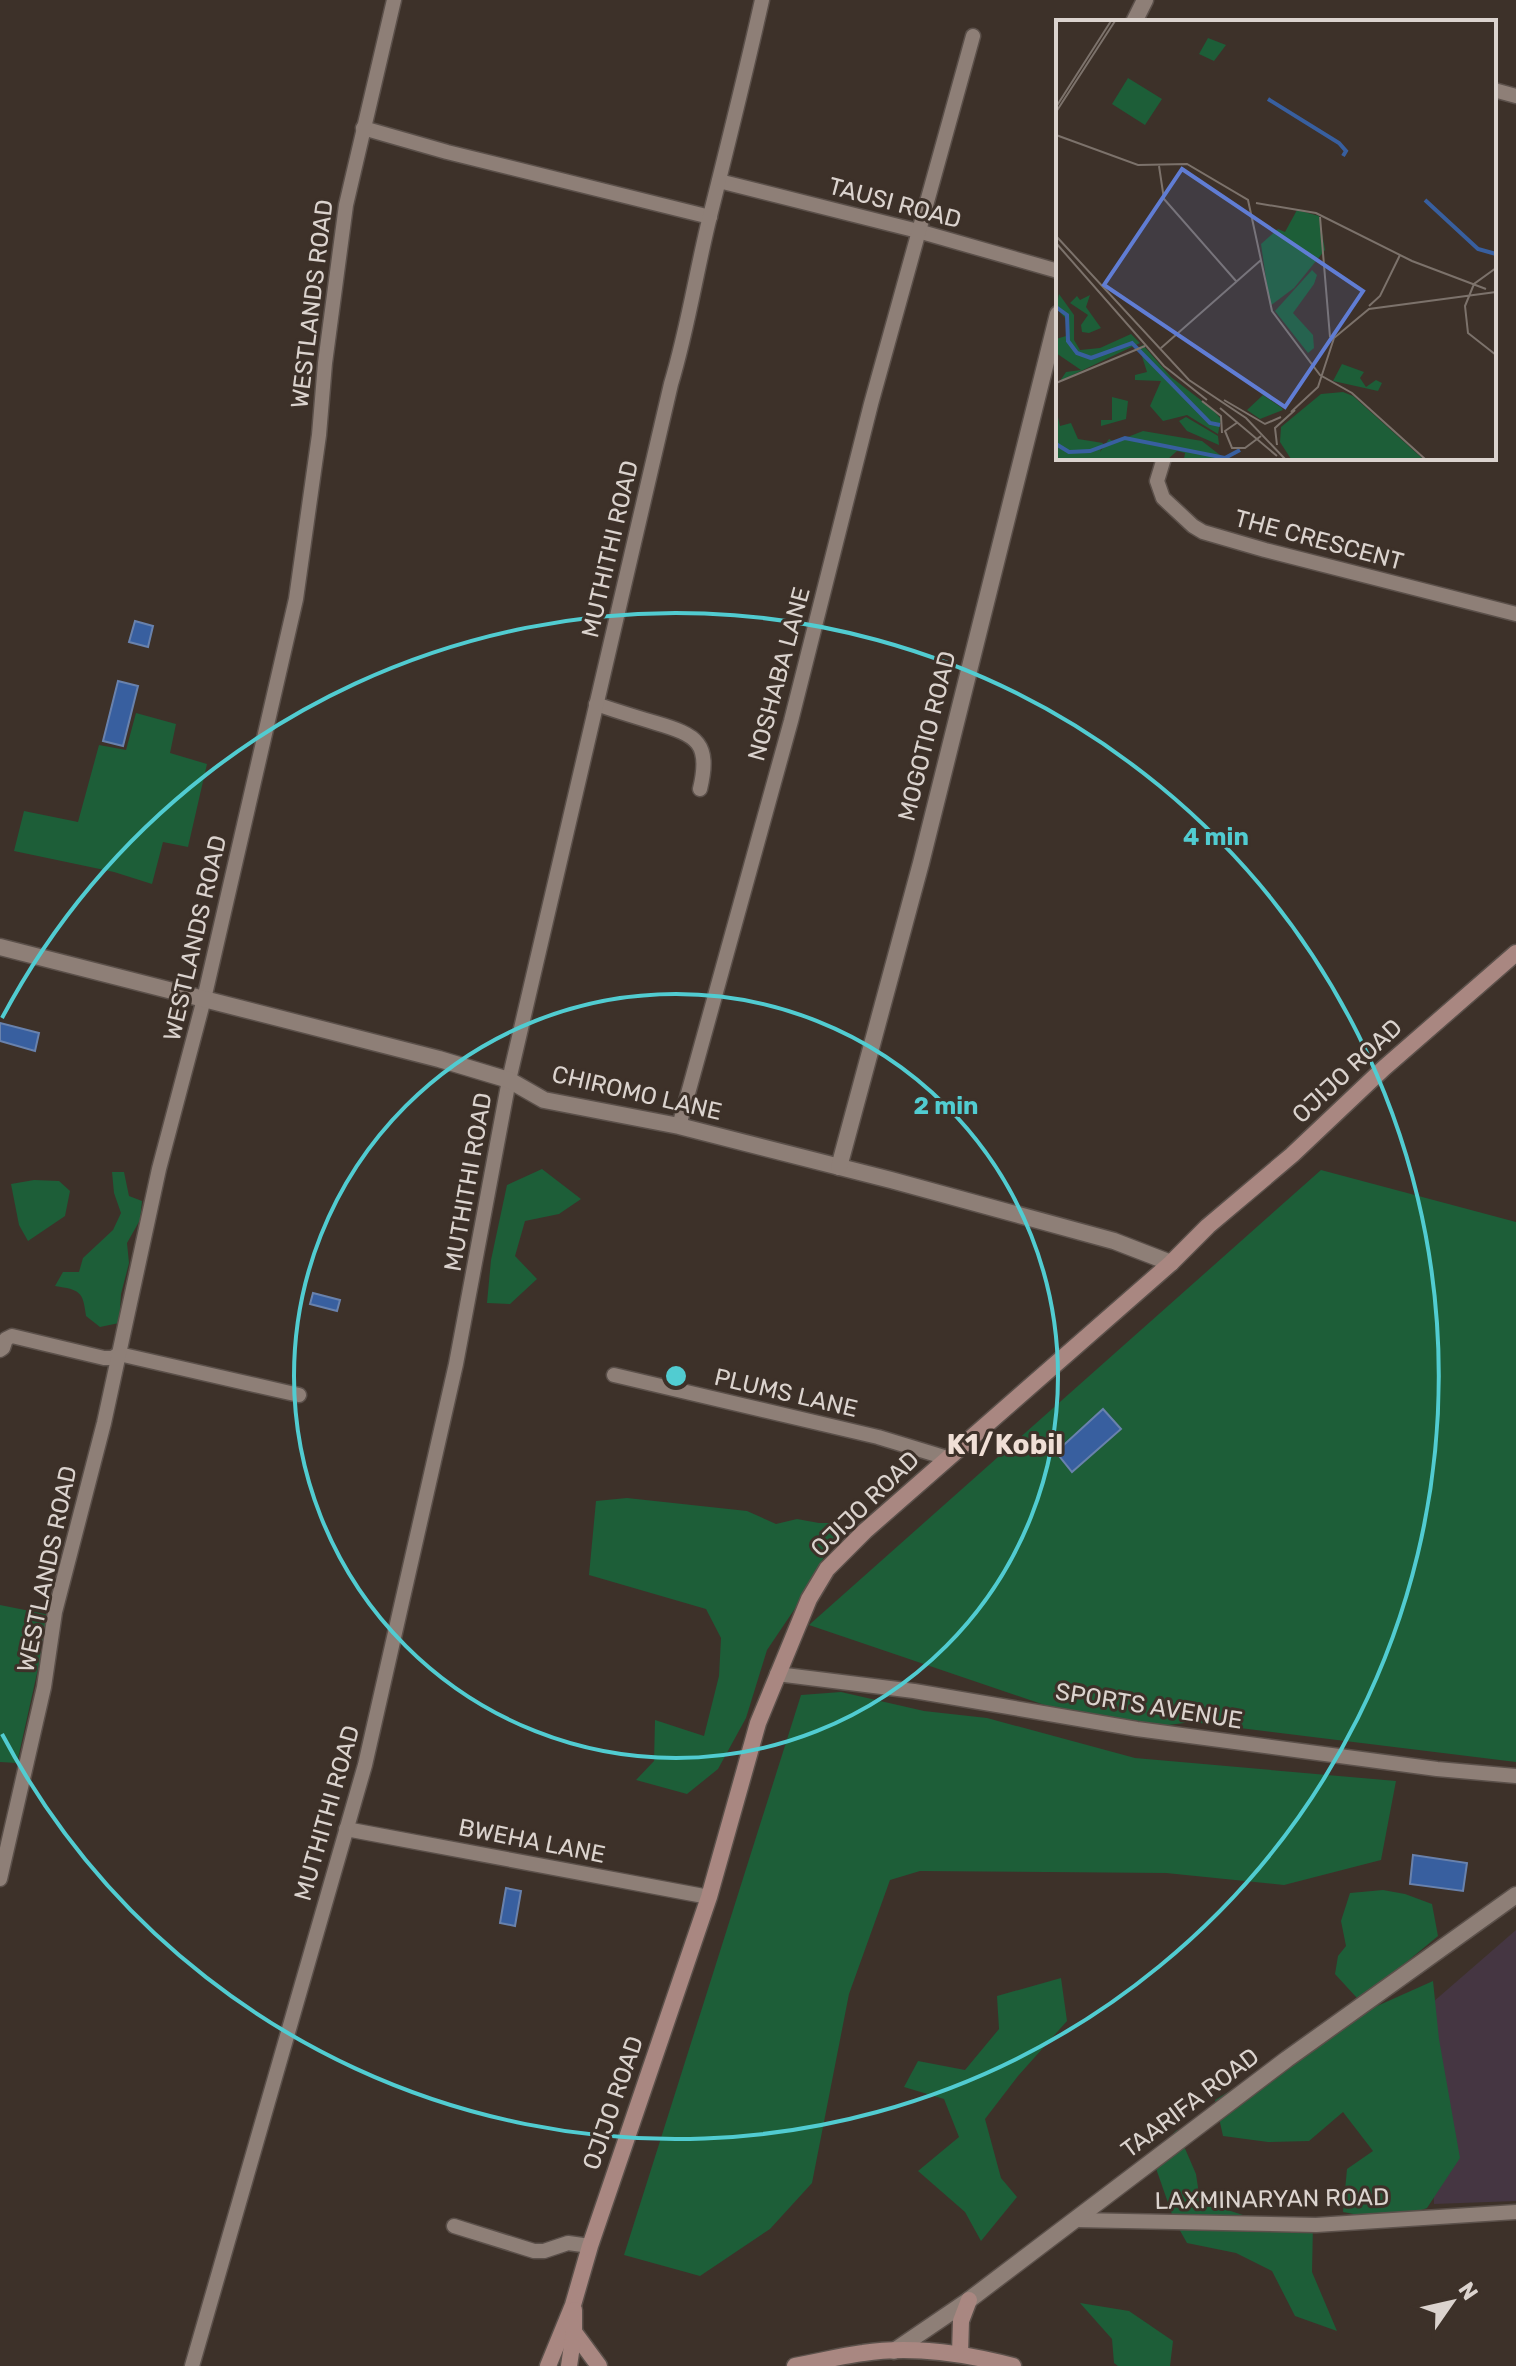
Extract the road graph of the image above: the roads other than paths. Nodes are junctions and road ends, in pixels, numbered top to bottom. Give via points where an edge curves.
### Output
1 (394, 0) edge
2 (762, 0) edge
3 (1145, 0) edge
4 (1135, 20) edge
5 (973, 36) dead end
6 (1496, 91) edge
7 (1516, 96) edge
8 (363, 128) junction
9 (719, 181) junction
10 (710, 217) junction
11 (918, 231) junction
12 (1056, 270) edge
13 (1056, 322) edge
14 (1163, 460) edge
15 (1516, 614) edge
16 (596, 704) junction
17 (700, 789) dead end
18 (0, 947) edge
19 (1516, 953) edge
20 (204, 999) junction
21 (509, 1080) junction
22 (679, 1126) junction
23 (839, 1167) junction
24 (1171, 1263) junction
25 (0, 1350) edge
26 (119, 1354) junction
27 (614, 1375) dead end
28 (299, 1395) dead end
29 (947, 1458) junction
30 (777, 1674) junction
31 (1516, 1776) edge
32 (346, 1829) junction
33 (0, 1879) edge
34 (1516, 1895) edge
35 (709, 1897) junction
36 (1516, 2212) edge
37 (1076, 2220) junction
38 (454, 2226) dead end
39 (590, 2246) junction
40 (969, 2300) junction
41 (573, 2305) junction
42 (574, 2332) junction
43 (894, 2351) junction
44 (960, 2354) junction
45 (192, 2366) edge
46 (548, 2366) edge
47 (569, 2366) edge
48 (599, 2366) edge
49 (795, 2366) edge
50 (1013, 2366) edge

1 - 8 street, WESTLANDS ROAD
2 - 9 street, MUTHITHI ROAD
3 - 4 street
5 - 11 street, NOSHABA LANE
6 - 7 street
8 - 10 street
8 - 20 street, WESTLANDS ROAD via 346,205 296,599
9 - 10 street, MUTHITHI ROAD
9 - 11 street, TAUSI ROAD
10 - 16 street, MUTHITHI ROAD
11 - 12 street, TAUSI ROAD
11 - 22 street, NOSHABA LANE
13 - 23 street, MOGOTIO ROAD
14 - 15 street, THE CRESCENT via 1157,481 1163,498 1203,532
16 - 17 street via 694,738 703,756
16 - 21 street, MUTHITHI ROAD
18 - 20 street, CHIROMO LANE
19 - 24 main road, OJIJO ROAD
20 - 21 street, CHIROMO LANE
20 - 26 street, WESTLANDS ROAD via 159,1169
21 - 22 street, CHIROMO LANE via 544,1100
21 - 32 street, MUTHITHI ROAD via 436,1457
22 - 23 street, CHIROMO LANE
23 - 24 street, CHIROMO LANE via 1114,1241
24 - 29 main road, OJIJO ROAD
25 - 26 street via 12,1336 104,1358
26 - 28 street
26 - 33 street, WESTLANDS ROAD via 55,1612 44,1687
27 - 29 street, PLUMS LANE
29 - 30 main road, OJIJO ROAD via 827,1569
30 - 31 street, SPORTS AVENUE via 1137,1729
30 - 35 main road, OJIJO ROAD
32 - 35 street, BWEHA LANE
32 - 45 street, MUTHITHI ROAD
34 - 37 street, TAARIFA ROAD via 1287,2059
35 - 39 main road, OJIJO ROAD
36 - 37 street, LAXMINARYAN ROAD via 1316,2225
37 - 40 street, TAARIFA ROAD
38 - 39 street via 534,2251 568,2243
39 - 41 main road, OJIJO ROAD
40 - 43 street, TAARIFA ROAD
40 - 44 main road via 961,2321
41 - 42 main road
41 - 46 main road
42 - 47 main road
42 - 48 main road
43 - 44 main road
43 - 49 main road
44 - 50 main road

